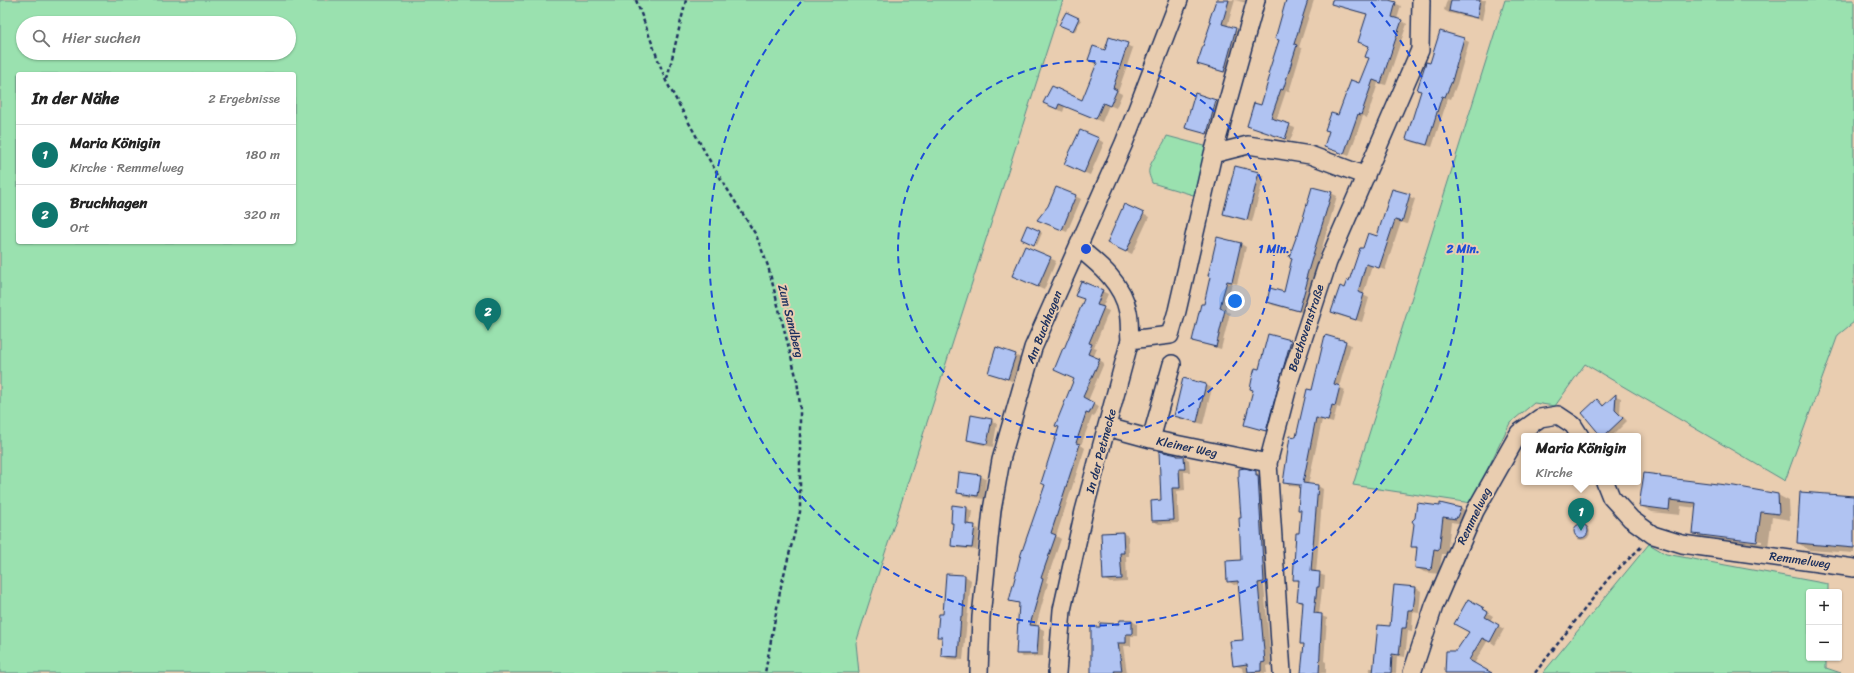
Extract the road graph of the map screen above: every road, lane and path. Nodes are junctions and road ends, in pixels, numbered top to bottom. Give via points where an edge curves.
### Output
1 (636, 0) edge
2 (686, 0) edge
3 (1179, 0) edge
4 (1256, 0) edge
5 (1420, 0) edge
6 (666, 81) junction
7 (1213, 154) junction
8 (1366, 176) junction
9 (1079, 248) junction
10 (1130, 340) junction
11 (1172, 364) dead end
12 (1107, 427) junction
13 (1578, 433) edge
14 (1151, 439) junction
15 (1268, 463) junction
16 (1606, 485) edge
17 (1653, 535) junction
18 (1854, 568) edge
19 (765, 673) edge
20 (979, 673) edge
21 (1057, 673) edge
22 (1282, 673) edge
23 (1412, 673) edge
24 (1536, 673) edge

1 - 6 path, Zum Sandberg
2 - 6 path
3 - 9 street, Am Buchhagen via 1124,143
4 - 7 street
5 - 8 street, Beethovenstraße via 1420,50
6 - 19 path, Zum Sandberg via 711,163 756,235 768,266 796,380 800,405 800,512 781,586
7 - 8 street via 1248,145 1310,155
7 - 10 street via 1170,335
8 - 15 street, Beethovenstraße via 1328,262 1290,379
9 - 10 street, In der Petmecke via 1108,274 1122,291 1128,312
9 - 20 street, Am Buchhagen via 1033,348 1001,460 986,558
10 - 12 street, In der Petmecke
11 - 14 street
12 - 14 street, Kleiner Weg
12 - 21 street, In der Petmecke via 1084,512 1062,610
13 - 23 street, Remmelweg via 1573,425 1558,415 1540,418 1519,433 1475,511 1434,606
14 - 15 street, Kleiner Weg
15 - 22 street, Beethovenstraße
16 - 17 street, Remmelweg via 1611,497 1631,519
17 - 18 street, Remmelweg via 1682,544
17 - 24 path via 1608,579

